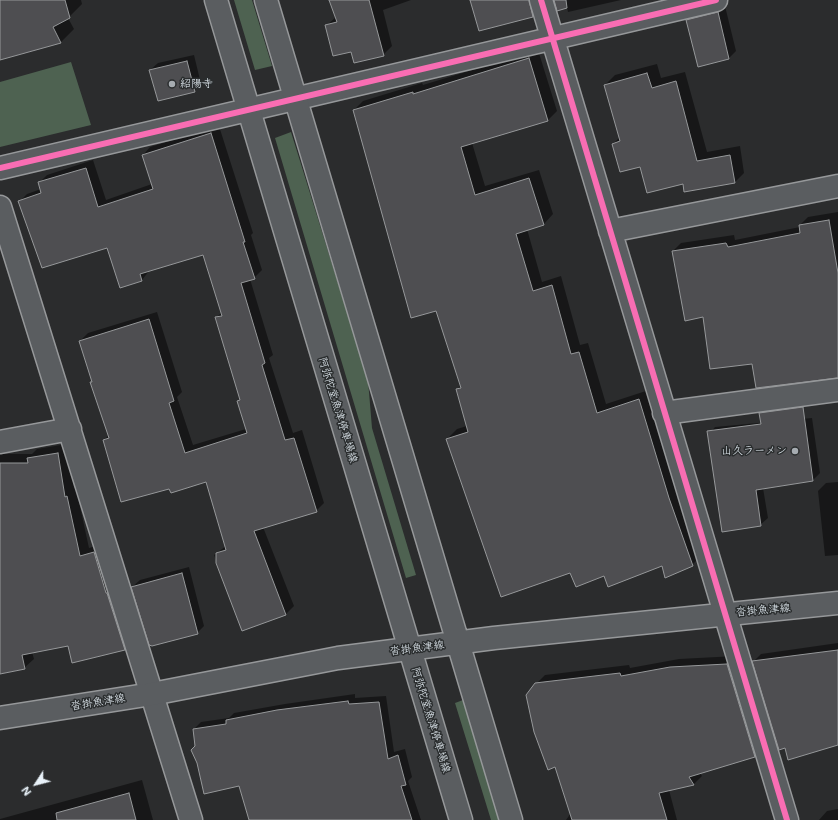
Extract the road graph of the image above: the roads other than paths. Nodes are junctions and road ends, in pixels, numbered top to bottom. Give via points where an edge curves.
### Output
1 (216, 0) edge
2 (266, 0) edge
3 (541, 0) edge
4 (716, 0) edge
5 (552, 38) junction
6 (296, 98) junction
7 (248, 110) junction
8 (0, 168) edge
9 (838, 186) edge
10 (0, 207) edge
11 (610, 231) junction
12 (838, 390) edge
13 (664, 413) junction
14 (70, 429) junction
15 (0, 442) edge
16 (838, 603) edge
17 (725, 613) junction
18 (457, 643) junction
19 (410, 649) junction
20 (152, 694) junction
21 (0, 718) edge
22 (191, 820) edge
23 (461, 820) edge
24 (511, 820) edge
25 (787, 820) edge

1 - 7 street, 阿弥陀堂魚津停車場線
2 - 6 street
3 - 5 street
4 - 5 street
5 - 6 street
5 - 11 street
6 - 7 street
6 - 18 street
7 - 8 street
7 - 19 street, 阿弥陀堂魚津停車場線
9 - 11 street
10 - 14 street
11 - 13 street
12 - 13 street
13 - 17 street
14 - 15 street
14 - 20 street
16 - 17 street, 沓掛魚津線
17 - 18 street, 沓掛魚津線
17 - 25 street
18 - 19 street, 沓掛魚津線
18 - 24 street
19 - 20 street, 沓掛魚津線 via 338,658
19 - 23 street, 阿弥陀堂魚津停車場線
20 - 21 street, 沓掛魚津線
20 - 22 street

